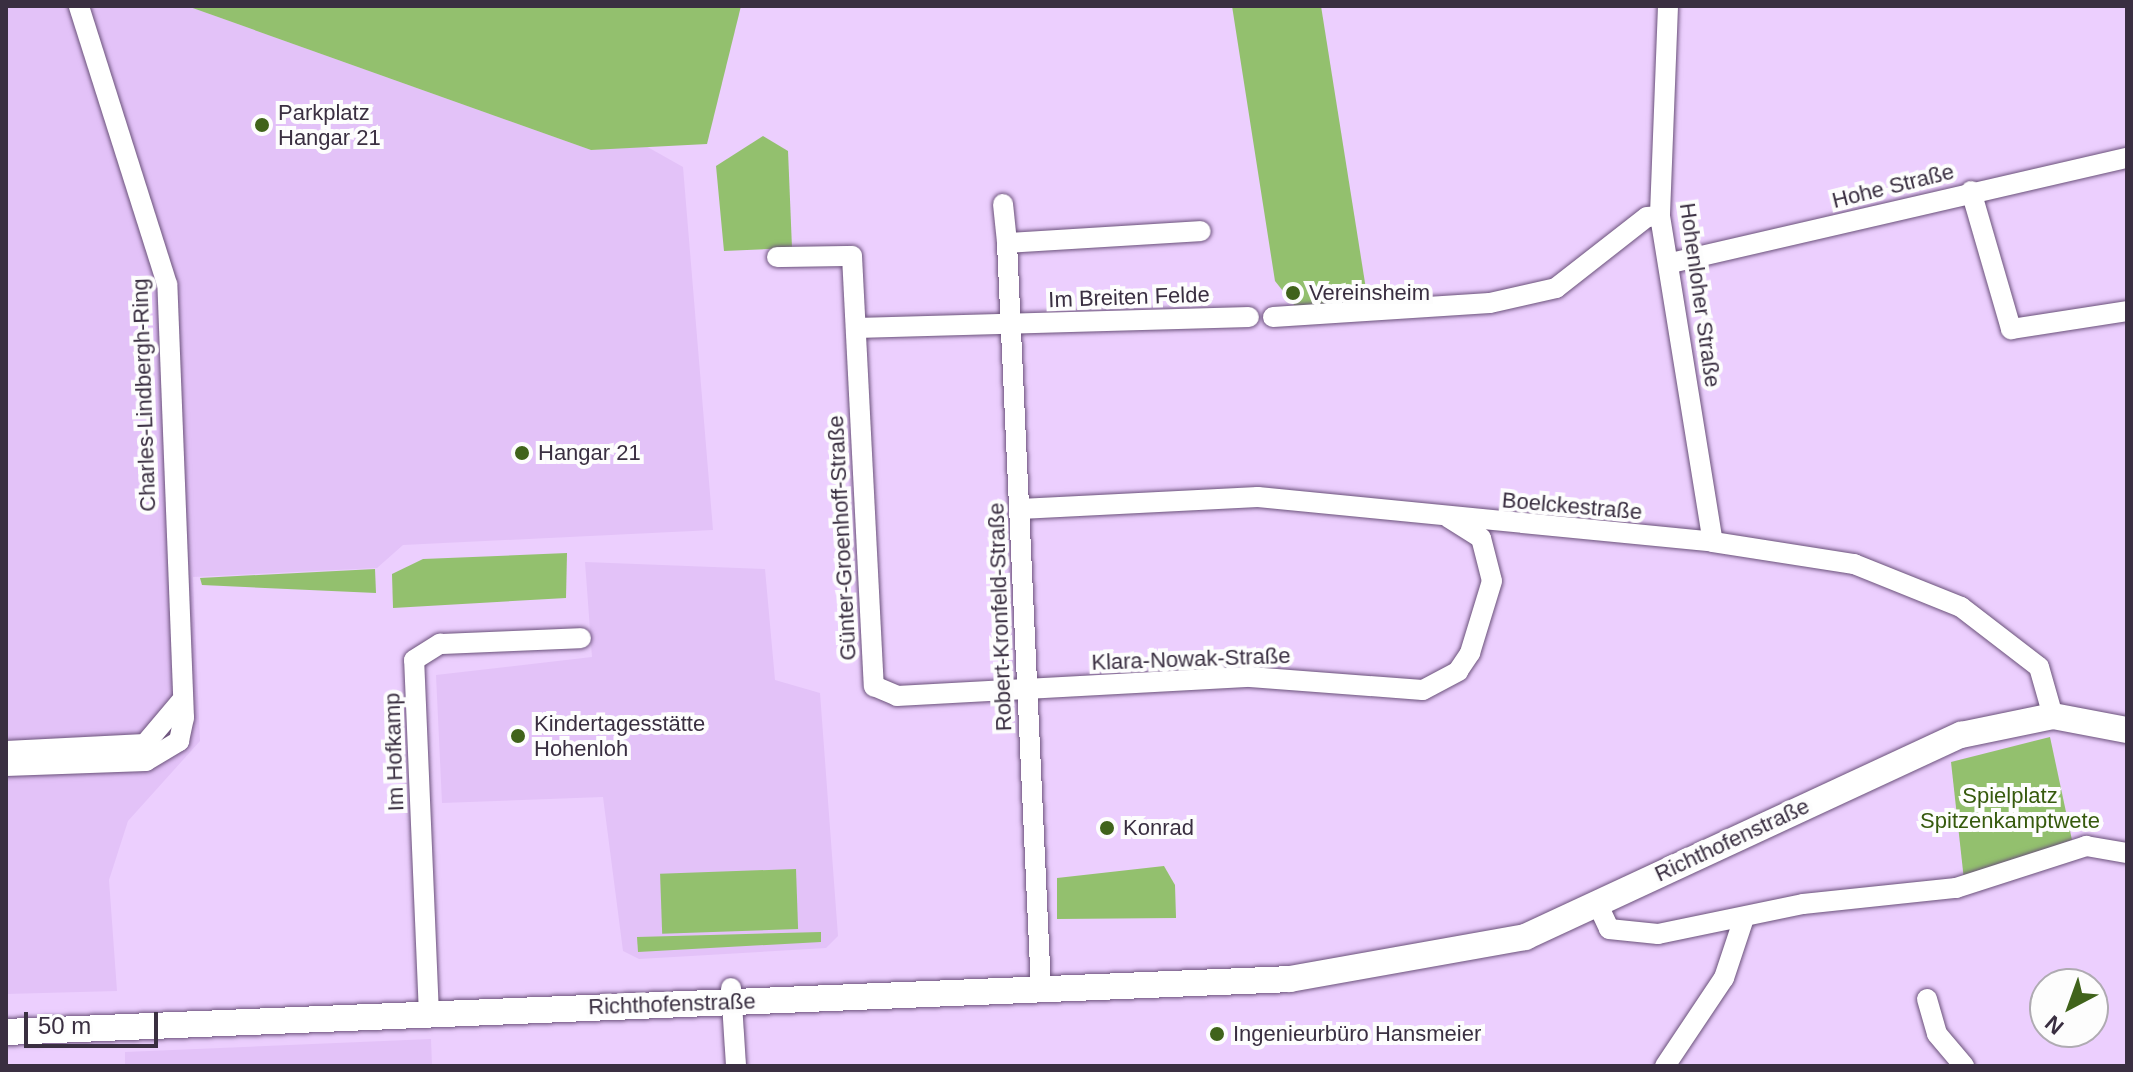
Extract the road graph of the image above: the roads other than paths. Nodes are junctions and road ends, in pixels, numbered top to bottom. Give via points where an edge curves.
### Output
1 (79, 6) edge
2 (1668, 6) edge
3 (2127, 158) edge
4 (1971, 191) junction
5 (1003, 204) dead end
6 (1660, 216) junction
7 (1201, 231) dead end
8 (1007, 243) junction
9 (777, 257) dead end
10 (1671, 263) junction
11 (2127, 311) edge
12 (1249, 317) dead end
13 (1273, 317) dead end
14 (1010, 325) junction
15 (857, 328) junction
16 (1020, 509) junction
17 (1449, 518) junction
18 (1713, 542) junction
19 (581, 638) dead end
20 (1026, 689) junction
21 (182, 700) junction
22 (2053, 716) junction
23 (2127, 730) edge
24 (6, 751) edge
25 (6, 766) edge
26 (2127, 853) edge
27 (1598, 905) junction
28 (1743, 921) junction
29 (1040, 982) junction
30 (732, 995) junction
31 (1927, 999) dead end
32 (429, 1008) junction
33 (6, 1018) edge
34 (6, 1032) edge
35 (736, 1066) edge
36 (1665, 1066) edge
37 (1964, 1066) edge

1 - 21 street, Charles-Lindbergh-Ring via 167,284
2 - 6 street, Hohenloher Straße
3 - 4 street, Hohe Straße
4 - 10 street, Hohe Straße
4 - 11 street via 2011,329
5 - 8 street, Robert-Kronfeld-Straße
6 - 10 street, Hohenloher Straße
6 - 13 street via 1647,217 1556,288 1490,303
7 - 8 street
8 - 14 street, Robert-Kronfeld-Straße
9 - 15 street, Günter-Groenhoff-Straße via 852,256
10 - 18 street, Hohenloher Straße
12 - 14 street, Im Breiten Felde
14 - 15 street
14 - 16 street, Robert-Kronfeld-Straße
15 - 20 street, Günter-Groenhoff-Straße via 874,686 897,696
16 - 17 street, Boelckestraße via 1258,497
16 - 20 street, Robert-Kronfeld-Straße
17 - 18 street, Boelckestraße
17 - 20 street, Klara-Nowak-Straße via 1481,538 1492,581 1470,653 1443,683 1423,690 1250,677
18 - 22 street, Boelckestraße via 1882,571 1961,607 2039,667
19 - 32 street, Im Hofkamp via 440,644 414,660
20 - 29 street, Robert-Kronfeld-Straße
21 - 24 street via 145,744
21 - 25 street, Charles-Lindbergh-Ring via 182,735 156,758
22 - 23 street, Richthofenstraße
22 - 27 street, Richthofenstraße via 1941,743
26 - 28 street via 2086,846 1956,888 1803,904
27 - 28 street via 1609,929 1627,933
27 - 29 street, Richthofenstraße via 1517,940 1335,967 1290,979
28 - 36 street via 1724,978
29 - 30 street, Richthofenstraße
30 - 32 street, Richthofenstraße
30 - 35 street
31 - 37 street via 1937,1034
32 - 33 street, Richthofenstraße
32 - 34 street, Richthofenstraße

